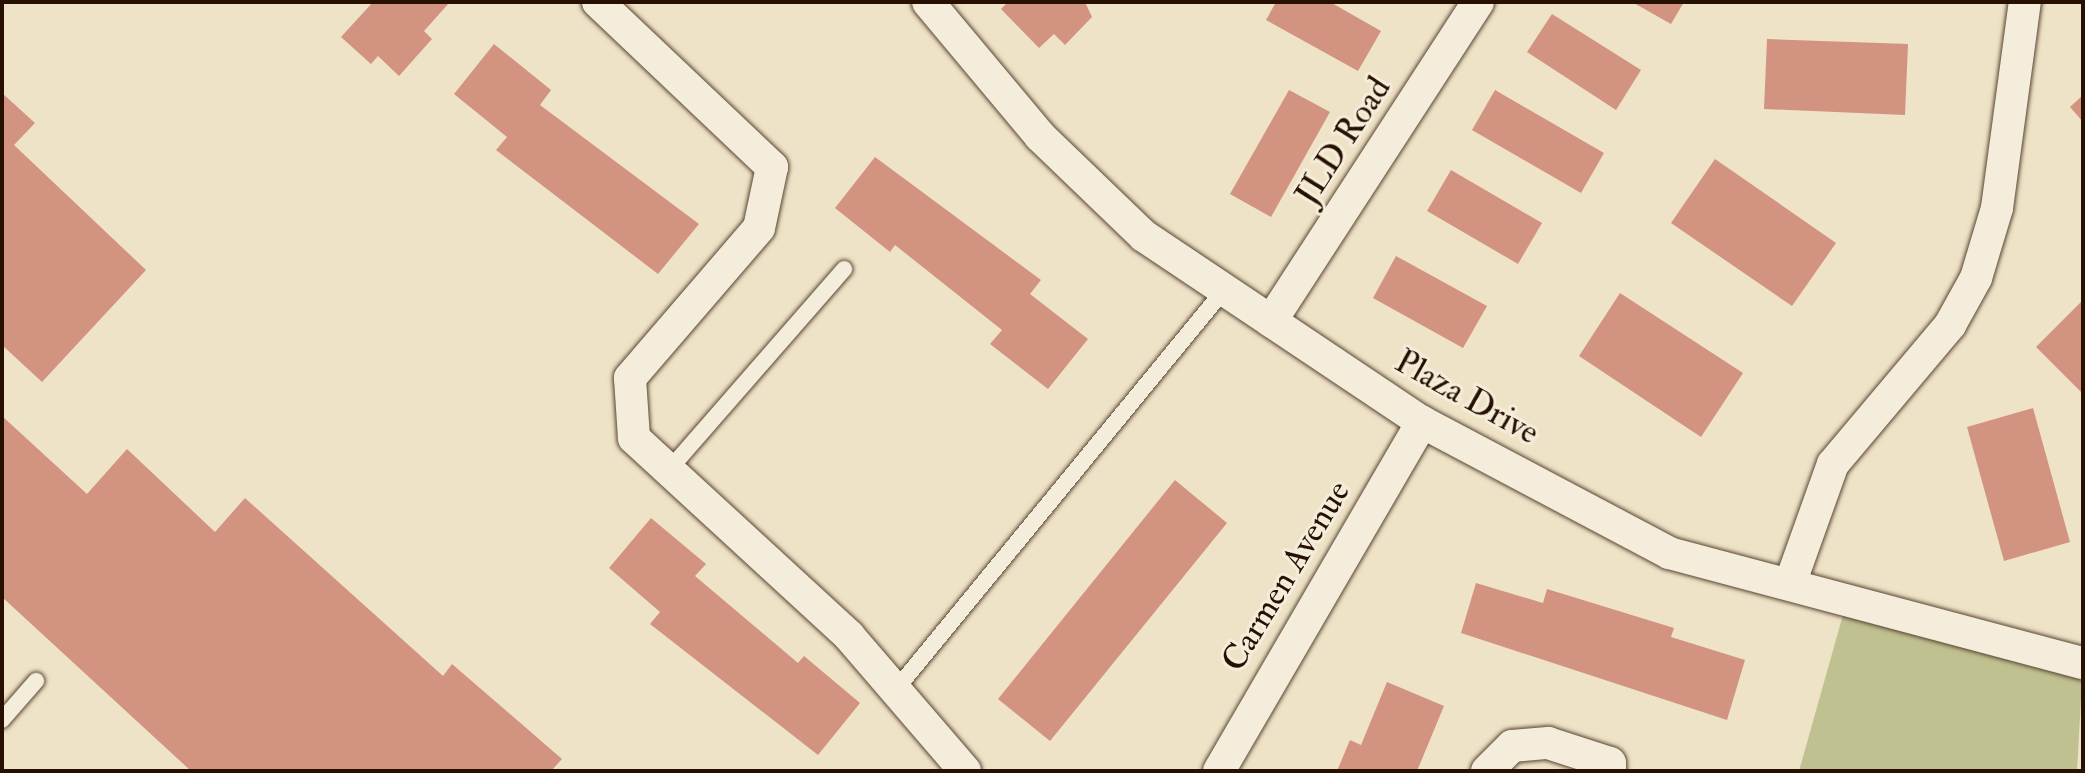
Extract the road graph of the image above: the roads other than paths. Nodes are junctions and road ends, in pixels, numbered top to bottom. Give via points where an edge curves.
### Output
1 (598, 2) edge
2 (928, 2) edge
3 (1478, 2) edge
4 (2025, 2) edge
5 (844, 269) dead end
6 (1224, 290) junction
7 (1271, 321) junction
8 (1422, 422) junction
9 (668, 471) junction
10 (1791, 581) junction
11 (2083, 663) edge
12 (36, 681) dead end
13 (898, 687) junction
14 (2, 720) edge
15 (965, 771) edge
16 (1219, 771) edge
17 (1487, 771) edge
18 (1610, 771) edge

1 - 9 street via 772,167 759,228 630,378 634,438
2 - 6 street, Plaza Drive via 1049,145 1144,236
3 - 7 street, JLD Road
4 - 10 street via 1997,208 1976,278 1950,325 1833,464
5 - 9 lane
6 - 7 street, Plaza Drive
6 - 13 lane
7 - 8 street, Plaza Drive
8 - 10 street, Plaza Drive via 1669,553
8 - 16 street, Carmen Avenue
9 - 13 street
10 - 11 street, Plaza Drive
12 - 14 lane
13 - 15 street via 927,735
17 - 18 street via 1512,746 1548,743 1610,763

